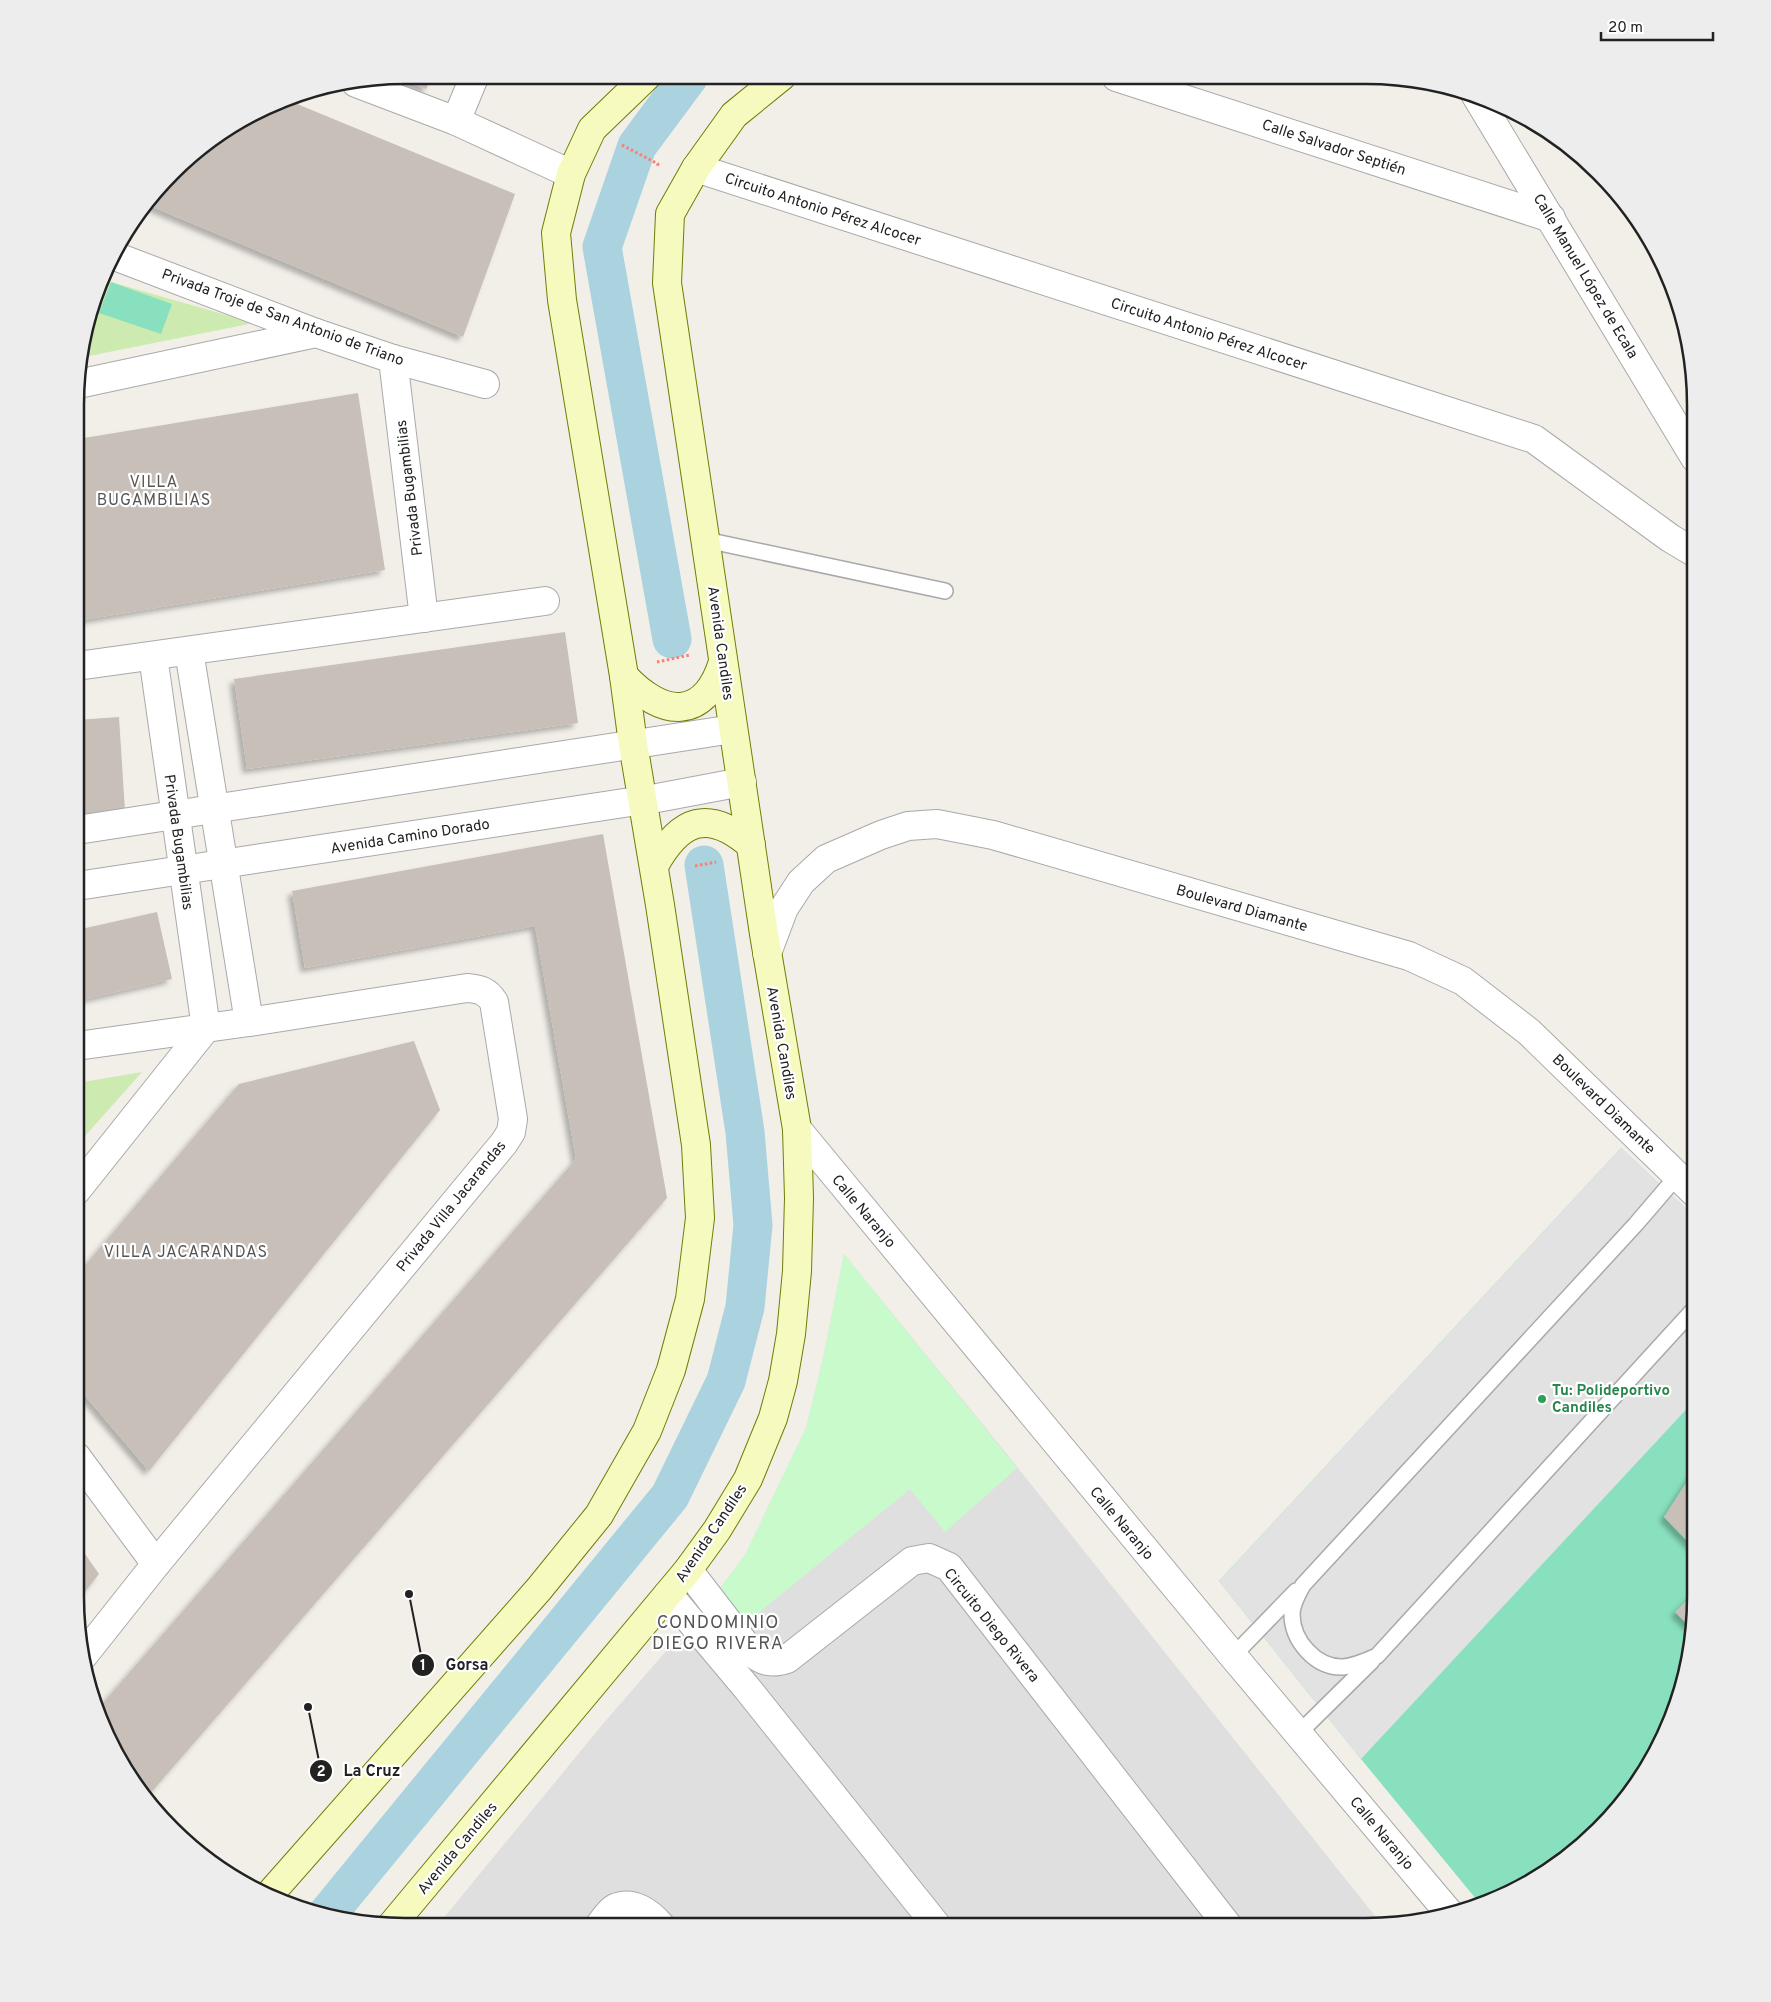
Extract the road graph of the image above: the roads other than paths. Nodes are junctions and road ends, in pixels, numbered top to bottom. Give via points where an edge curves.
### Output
1 (471, 84) edge
2 (639, 84) edge
3 (772, 84) edge
4 (1138, 84) edge
5 (364, 86) edge
6 (1482, 105) edge
7 (456, 121) junction
8 (696, 168) junction
9 (571, 174) junction
10 (1551, 218) junction
11 (120, 258) edge
12 (316, 333) junction
13 (393, 358) junction
14 (84, 383) edge
15 (484, 384) dead end
16 (1687, 445) edge
17 (706, 540) junction
18 (1687, 548) edge
19 (945, 591) dead end
20 (545, 601) dead end
21 (424, 618) junction
22 (189, 651) junction
23 (153, 656) junction
24 (724, 662) junction
25 (84, 665) edge
26 (624, 676) junction
27 (723, 730) junction
28 (642, 742) junction
29 (734, 783) junction
30 (650, 799) junction
31 (214, 808) junction
32 (175, 814) junction
33 (84, 829) edge
34 (751, 845) junction
35 (223, 864) junction
36 (654, 866) junction
37 (183, 869) junction
38 (84, 885) edge
39 (767, 953) junction
40 (249, 1022) junction
41 (206, 1028) junction
42 (84, 1045) edge
43 (797, 1129) junction
44 (84, 1181) edge
45 (1687, 1184) edge
46 (1687, 1317) edge
47 (84, 1467) edge
48 (156, 1564) junction
49 (688, 1570) junction
50 (1303, 1585) junction
51 (668, 1594) junction
52 (88, 1650) edge
53 (1233, 1656) junction
54 (1377, 1656) junction
55 (1299, 1733) junction
56 (273, 1890) edge
57 (1445, 1908) edge
58 (398, 1918) edge
59 (606, 1918) edge
60 (654, 1918) edge
61 (931, 1918) edge
62 (1222, 1918) edge

1 - 7 street
2 - 9 main road via 592,129
3 - 8 main road, Avenida Candiles via 734,116
4 - 10 street, Calle Salvador Septién
5 - 7 street
6 - 10 street, Calle Manuel López de Ecala
7 - 9 street
8 - 17 main road, Avenida Candiles via 670,214 667,283
8 - 18 street, Circuito Antonio Pérez Alcocer via 1534,439
9 - 26 main road via 556,234 562,300
10 - 16 street, Calle Manuel López de Ecala
11 - 12 street, Privada Troje de San Antonio de Triano
12 - 13 street, Privada Troje de San Antonio de Triano
12 - 14 street
13 - 15 street, Privada Troje de San Antonio de Triano
13 - 21 street, Privada Bugambilias
17 - 19 lane
17 - 24 main road, Avenida Candiles
20 - 21 street
21 - 22 street
22 - 23 street
22 - 31 street
23 - 25 street
23 - 32 street, Privada Bugambilias
24 - 26 main road via 710,689 696,702 686,706 657,703 639,692
24 - 27 main road, Avenida Candiles
26 - 28 main road
27 - 28 street
27 - 29 main road, Avenida Candiles
28 - 30 main road
28 - 31 street
29 - 30 street, Avenida Camino Dorado
29 - 34 main road, Avenida Candiles
30 - 35 street, Avenida Camino Dorado
30 - 36 main road
31 - 32 street
31 - 35 street
32 - 33 street
32 - 37 street, Privada Bugambilias
34 - 36 main road via 730,828 711,823 694,825 676,834
34 - 39 main road, Avenida Candiles
35 - 37 street, Avenida Camino Dorado
35 - 40 street
36 - 56 main road via 696,1145 700,1218 690,1299 671,1370 647,1432 599,1515 539,1589
37 - 38 street, Avenida Camino Dorado
37 - 41 street, Privada Bugambilias
39 - 43 main road, Avenida Candiles
39 - 45 street, Boulevard Diamante via 784,908 801,882 826,859 908,826 937,824 993,835 1409,956 1463,981 1529,1032
40 - 41 street, Privada Villa Jacarandas
40 - 48 street, Privada Villa Jacarandas via 467,988 483,991 494,1002 513,1119 511,1132
41 - 42 street, Privada Villa Jacarandas
41 - 44 street
43 - 49 main road, Avenida Candiles via 797,1271 783,1381 773,1418 748,1480
43 - 53 street, Calle Naranjo
45 - 50 lane via 1636,1224
46 - 54 lane
47 - 48 street
48 - 52 street, Privada Villa Jacarandas
49 - 51 main road, Avenida Candiles
49 - 62 street, Circuito Diego Rivera via 751,1652 770,1662 787,1659 912,1561 929,1558 949,1567
50 - 53 lane
50 - 54 lane via 1292,1613 1306,1651 1320,1661 1342,1667
51 - 58 main road, Avenida Candiles
51 - 61 street
53 - 55 street, Calle Naranjo
54 - 55 lane
55 - 57 street, Calle Naranjo
59 - 60 street via 614,1908 633,1905

